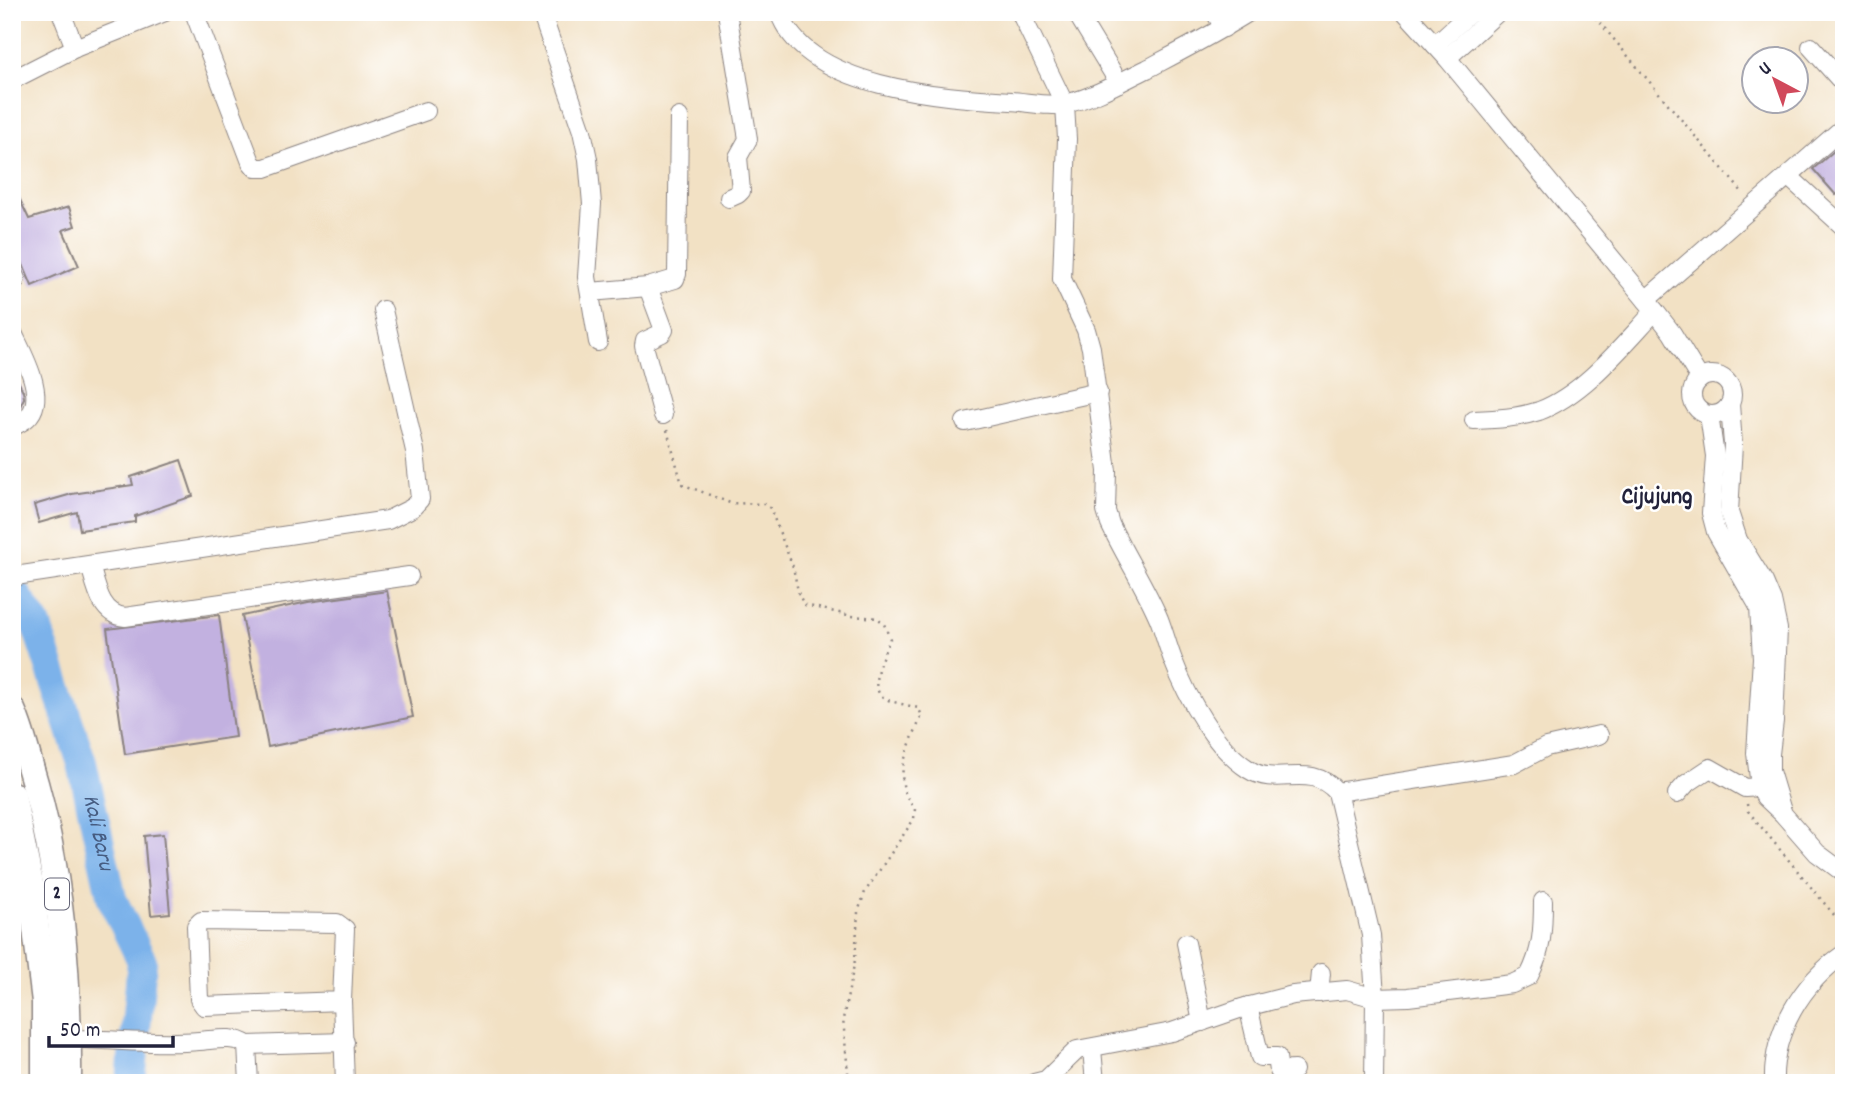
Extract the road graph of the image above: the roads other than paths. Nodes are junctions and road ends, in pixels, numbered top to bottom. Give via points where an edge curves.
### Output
1 (61, 12) edge
2 (166, 12) edge
3 (194, 12) edge
4 (541, 12) edge
5 (727, 12) edge
6 (779, 12) edge
7 (1020, 12) edge
8 (1076, 12) edge
9 (1249, 12) edge
10 (1405, 12) edge
11 (1471, 12) edge
12 (1498, 12) edge
13 (1219, 20) edge
14 (1811, 47) dead end
15 (75, 48) junction
16 (1441, 52) junction
17 (12, 80) edge
18 (1119, 83) junction
19 (1844, 84) edge
20 (1065, 104) junction
21 (426, 111) dead end
22 (679, 117) dead end
23 (1844, 127) edge
24 (1788, 176) junction
25 (729, 198) dead end
26 (1844, 227) edge
27 (648, 287) junction
28 (590, 292) junction
29 (1651, 305) junction
30 (383, 310) dead end
31 (12, 331) edge
32 (598, 342) dead end
33 (1700, 379) junction
34 (1098, 392) junction
35 (1730, 404) junction
36 (663, 415) road end
37 (1709, 415) junction
38 (1474, 420) dead end
39 (965, 422) dead end
40 (12, 427) edge
41 (90, 565) junction
42 (409, 576) dead end
43 (17, 577) edge
44 (12, 710) edge
45 (1599, 735) dead end
46 (1752, 788) junction
47 (1682, 789) dead end
48 (1337, 792) junction
49 (13, 797) edge
50 (1783, 814) junction
51 (1843, 874) edge
52 (1543, 901) dead end
53 (1186, 943) dead end
54 (1844, 954) edge
55 (1321, 973) dead end
56 (1319, 993) junction
57 (1375, 998) junction
58 (342, 1001) junction
59 (1248, 1006) junction
60 (1202, 1022) junction
61 (69, 1039) junction
62 (345, 1042) junction
63 (247, 1045) junction
64 (1092, 1049) junction
65 (1294, 1070) dead end
66 (45, 1083) edge
67 (68, 1083) edge
68 (249, 1083) edge
69 (345, 1083) edge
70 (1034, 1083) edge
71 (1095, 1083) edge
72 (1374, 1083) edge
73 (1774, 1083) edge

1 - 15 street
2 - 15 street
3 - 21 street via 256,168
4 - 28 street via 588,159
5 - 25 street via 748,139 738,157 741,191
6 - 20 street via 802,47 854,75 937,96
7 - 20 street
8 - 18 street
9 - 13 street
10 - 16 street
11 - 16 street
12 - 16 street
13 - 18 street
14 - 19 street
15 - 17 street
16 - 29 street
18 - 20 street
20 - 34 street via 1068,139 1062,279 1086,330
22 - 27 street via 677,274 671,282
23 - 24 street
24 - 26 street
24 - 29 street
27 - 28 street
27 - 36 street via 664,330 644,346
28 - 32 street
29 - 33 street
29 - 38 street via 1605,365 1562,399 1509,419
30 - 41 street via 415,451 420,493 416,504 388,520
31 - 40 street via 36,392 27,418
33 - 35 street via 1718,375 1726,380 1731,387
33 - 37 street via 1692,395 1700,411
34 - 39 street
34 - 48 street via 1110,524 1159,620 1174,662 1216,739 1250,770 1279,777 1319,777
35 - 37 street via 1727,410
35 - 50 street via 1729,512 1738,540 1776,610 1778,652 1770,771
37 - 46 street via 1715,456 1711,513 1716,532 1760,615 1762,658
41 - 42 street via 106,608 125,617
41 - 43 street
44 - 61 highway, 2 via 55,868
45 - 48 street via 1546,747 1514,764
46 - 47 street via 1710,768
46 - 50 street
48 - 57 street via 1371,935
49 - 66 highway, 2 via 44,990
50 - 51 street via 1817,853
52 - 57 street via 1543,936 1529,976 1512,984
53 - 60 street
54 - 73 street via 1794,1005 1780,1036
55 - 56 street
56 - 57 street via 1347,990
56 - 59 street
57 - 72 street
58 - 58 street via 345,929 341,925 201,920 196,926 199,999 204,1006
58 - 62 street
59 - 60 street
59 - 65 street via 1260,1057 1277,1057 1279,1071
60 - 64 street
61 - 63 street via 159,1044 231,1039
61 - 67 highway, 2
62 - 63 street
62 - 69 street
63 - 68 street
64 - 70 street via 1077,1050 1046,1080
64 - 71 street

